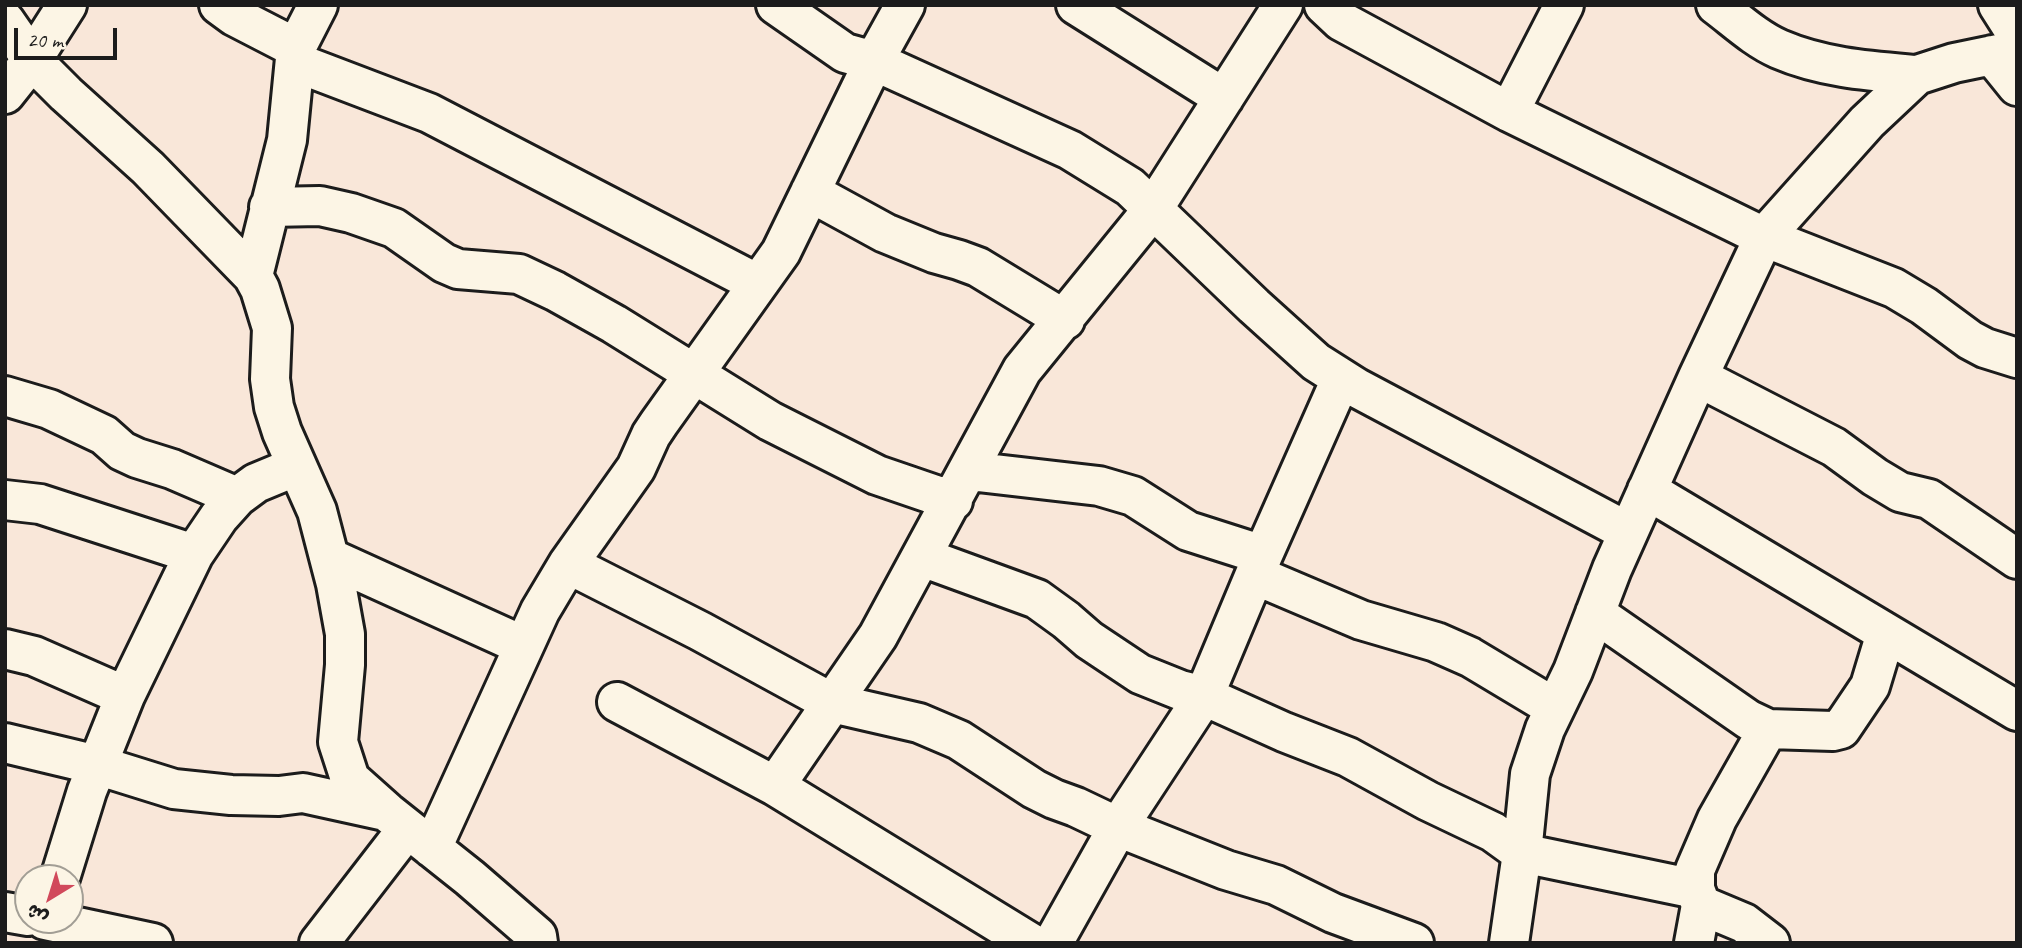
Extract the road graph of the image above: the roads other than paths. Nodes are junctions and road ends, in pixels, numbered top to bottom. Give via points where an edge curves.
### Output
1 (67, 5) edge
2 (219, 5) edge
3 (318, 5) edge
4 (776, 5) edge
5 (905, 5) edge
6 (1076, 5) edge
7 (1283, 5) edge
8 (1324, 5) edge
9 (1564, 5) edge
10 (1716, 5) edge
11 (1998, 5) edge
12 (5, 21) edge
13 (2009, 47) edge
14 (296, 55) junction
15 (32, 60) junction
16 (874, 61) junction
17 (1917, 75) junction
18 (2017, 86) edge
19 (5, 94) edge
20 (1224, 98) junction
21 (1509, 112) junction
22 (810, 192) junction
23 (270, 207) junction
24 (1153, 209) junction
25 (1764, 237) junction
26 (253, 276) junction
27 (758, 284) junction
28 (1065, 320) junction
29 (2017, 358) edge
30 (695, 374) junction
31 (1698, 377) junction
32 (1342, 379) junction
33 (5, 396) edge
34 (297, 466) junction
35 (961, 486) junction
36 (1647, 490) junction
37 (237, 497) junction
38 (5, 500) edge
39 (1628, 532) junction
40 (194, 554) junction
41 (922, 557) junction
42 (330, 558) junction
43 (2017, 559) edge
44 (568, 564) junction
45 (1259, 565) junction
46 (1595, 613) junction
47 (1886, 633) junction
48 (524, 646) junction
49 (5, 649) edge
50 (125, 696) junction
51 (1204, 696) junction
52 (617, 702) dead end
53 (832, 703) junction
54 (1555, 708) junction
55 (2017, 711) edge
56 (1768, 729) junction
57 (5, 743) edge
58 (97, 765) junction
59 (775, 786) junction
60 (1118, 827) junction
61 (409, 829) junction
62 (1522, 853) junction
63 (64, 864) edge
64 (1698, 897) junction
65 (84, 928) edge
66 (548, 941) edge
67 (153, 943) edge
68 (319, 943) edge
69 (1031, 943) edge
70 (1053, 943) edge
71 (1414, 943) edge
72 (1509, 943) edge
73 (1694, 943) edge
74 (1770, 943) edge

1 - 15 street
2 - 14 street
3 - 14 street
4 - 16 street via 845,53
5 - 16 street
6 - 20 street
7 - 20 street
8 - 21 street via 1342,21
9 - 21 street
10 - 17 street via 1778,48 1842,68
11 - 13 street
12 - 15 street
13 - 17 street
13 - 18 street
14 - 23 street via 287,140
14 - 27 street via 429,113
15 - 19 street
15 - 26 street via 148,168
16 - 22 street
16 - 24 street via 1070,150 1130,187
17 - 25 street via 1867,122
20 - 24 street
21 - 25 street
22 - 27 street via 781,251
22 - 28 street via 885,233 978,267
23 - 26 street
23 - 30 street via 320,206 351,213 394,228 458,269 519,274
24 - 28 street
24 - 32 street via 1316,362
25 - 29 street via 1894,288 1970,340
25 - 31 street
26 - 34 street via 272,328 274,407
27 - 30 street
28 - 35 street via 1022,370
30 - 35 street via 770,421 877,475
30 - 44 street
31 - 36 street
31 - 43 street via 1834,447 1900,492 1929,499
32 - 39 street
32 - 45 street
33 - 37 street via 49,410 104,435 130,454
34 - 37 street via 256,483
34 - 42 street via 317,511
35 - 41 street
35 - 45 street via 1099,486 1119,491
36 - 39 street
36 - 47 street
37 - 40 street
38 - 40 street via 40,505
39 - 46 street
40 - 50 street
41 - 51 street via 1037,600 1140,674
41 - 53 street via 878,636
42 - 48 street
42 - 61 street via 345,634 338,742 349,779
44 - 48 street
44 - 53 street
45 - 51 street
45 - 54 street via 1362,620 1459,652
46 - 54 street
46 - 56 street via 1748,720
47 - 55 street
47 - 56 street via 1870,686 1841,729
48 - 61 street
49 - 50 street via 34,656
50 - 58 street
51 - 60 street
51 - 62 street via 1348,757 1493,832
52 - 59 street
53 - 59 street
53 - 60 street via 919,723 959,740 1044,794
54 - 62 street via 1530,774
56 - 64 street via 1717,819 1695,870
57 - 58 street
58 - 61 street via 174,789 231,795 303,793
58 - 63 street
59 - 69 street
60 - 70 street
60 - 71 street via 1276,885 1333,913
61 - 66 street
61 - 68 street
62 - 64 street
62 - 72 street
64 - 73 street
64 - 74 street
65 - 67 street

